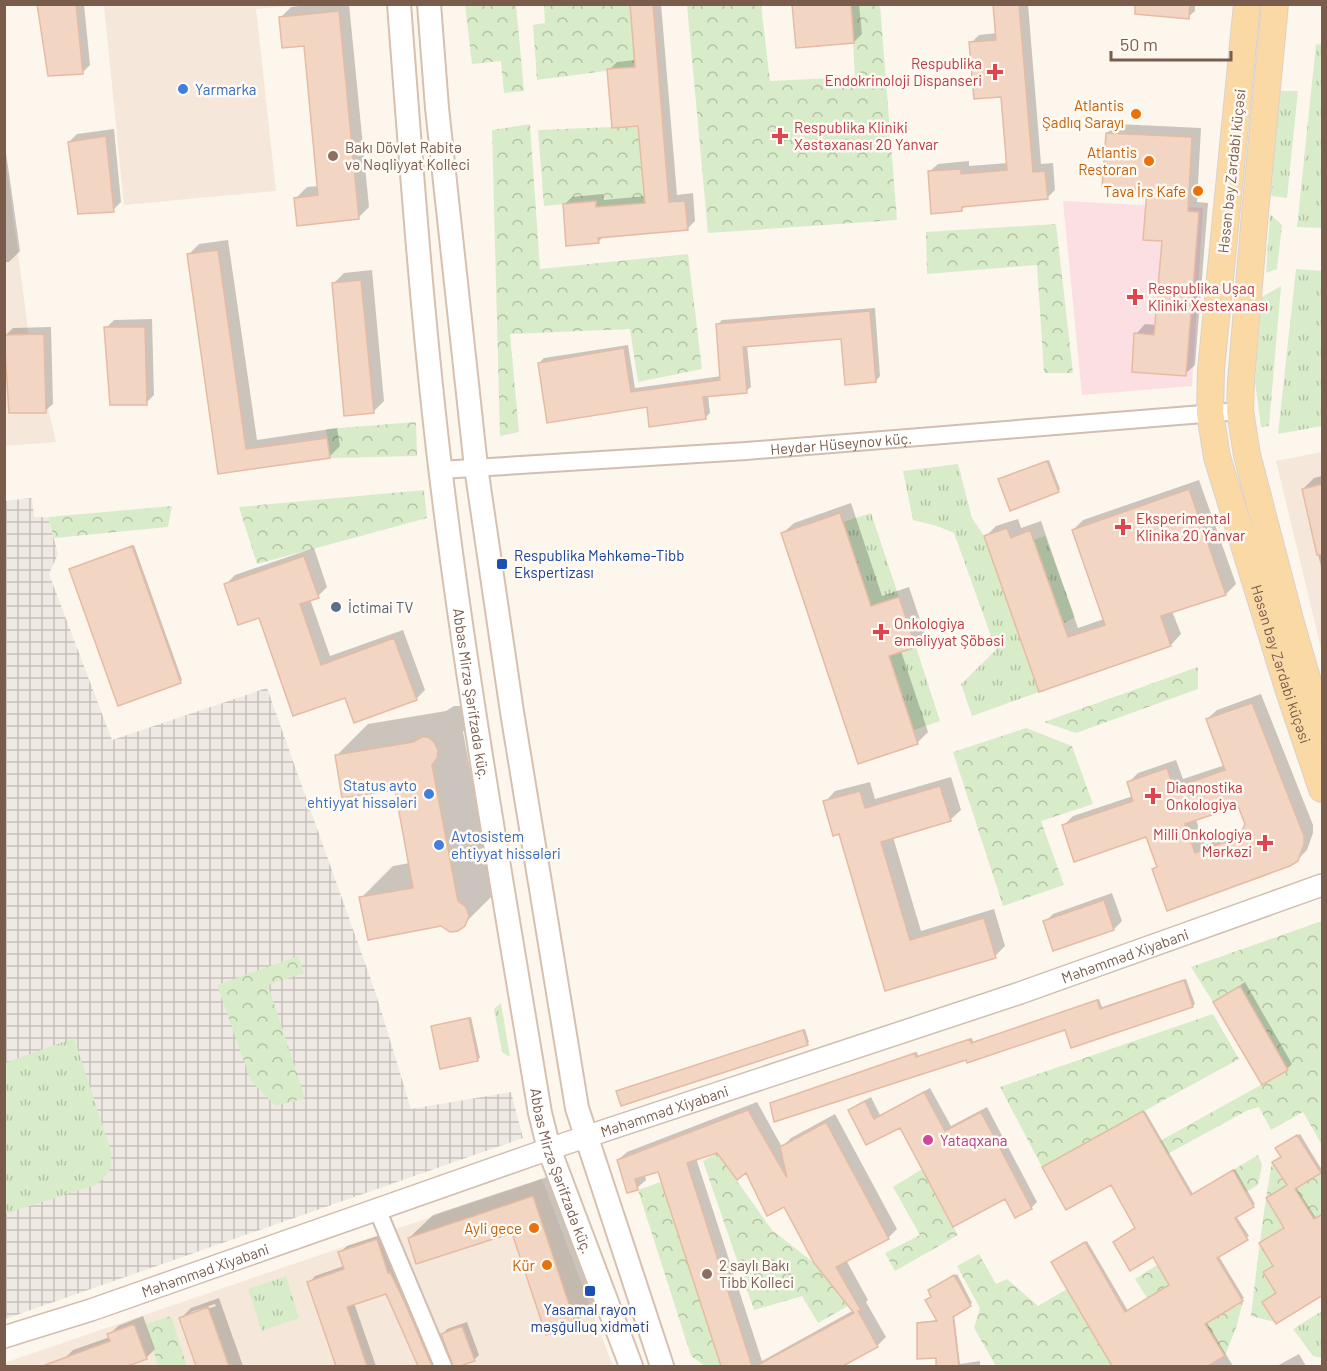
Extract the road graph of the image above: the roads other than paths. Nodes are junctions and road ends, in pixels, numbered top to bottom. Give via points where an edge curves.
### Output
1 (399, 4) edge
2 (429, 4) edge
3 (1247, 4) edge
4 (1275, 4) edge
5 (1210, 381) junction
6 (1241, 381) junction
7 (1240, 411) junction
8 (1210, 414) junction
9 (477, 467) junction
10 (440, 470) junction
11 (1323, 729) edge
12 (1323, 789) edge
13 (1323, 885) edge
14 (585, 1137) junction
15 (549, 1149) junction
16 (377, 1209) junction
17 (4, 1337) edge
18 (443, 1366) edge
19 (631, 1366) edge
20 (662, 1366) edge

1 - 10 main road, Abbas Mirzə Şərifzadə küç. via 418,269
2 - 9 main road, Abbas Mirzə Şərifzadə küç.
3 - 5 main road, Həsən bəy Zərdabi küçəsi
4 - 6 main road, Həsən bəy Zərdabi küçəsi
5 - 6 main road
5 - 8 main road, Həsən bəy Zərdabi küçəsi
6 - 7 main road, Həsən bəy Zərdabi küçəsi
7 - 8 street, Heydər Hüseynov küç.
7 - 11 main road, Həsən bəy Zərdabi küçəsi via 1252,474
8 - 9 street, Heydər Hüseynov küç. via 746,451
8 - 12 main road, Həsən bəy Zərdabi küçəsi via 1217,457
9 - 10 street, Heydər Hüseynov küç.
9 - 14 main road, Abbas Mirzə Şərifzadə küç. via 516,735
10 - 15 main road, Abbas Mirzə Şərifzadə küç. via 476,720
13 - 14 street, Məhəmməd Xiyabani via 1020,993
14 - 15 street, Məhəmməd Xiyabani
14 - 20 main road, Abbas Mirzə Şərifzadə küç.
15 - 16 street, Məhəmməd Xiyabani
15 - 19 main road, Abbas Mirzə Şərifzadə küç.
16 - 17 street, Məhəmməd Xiyabani
16 - 18 street

